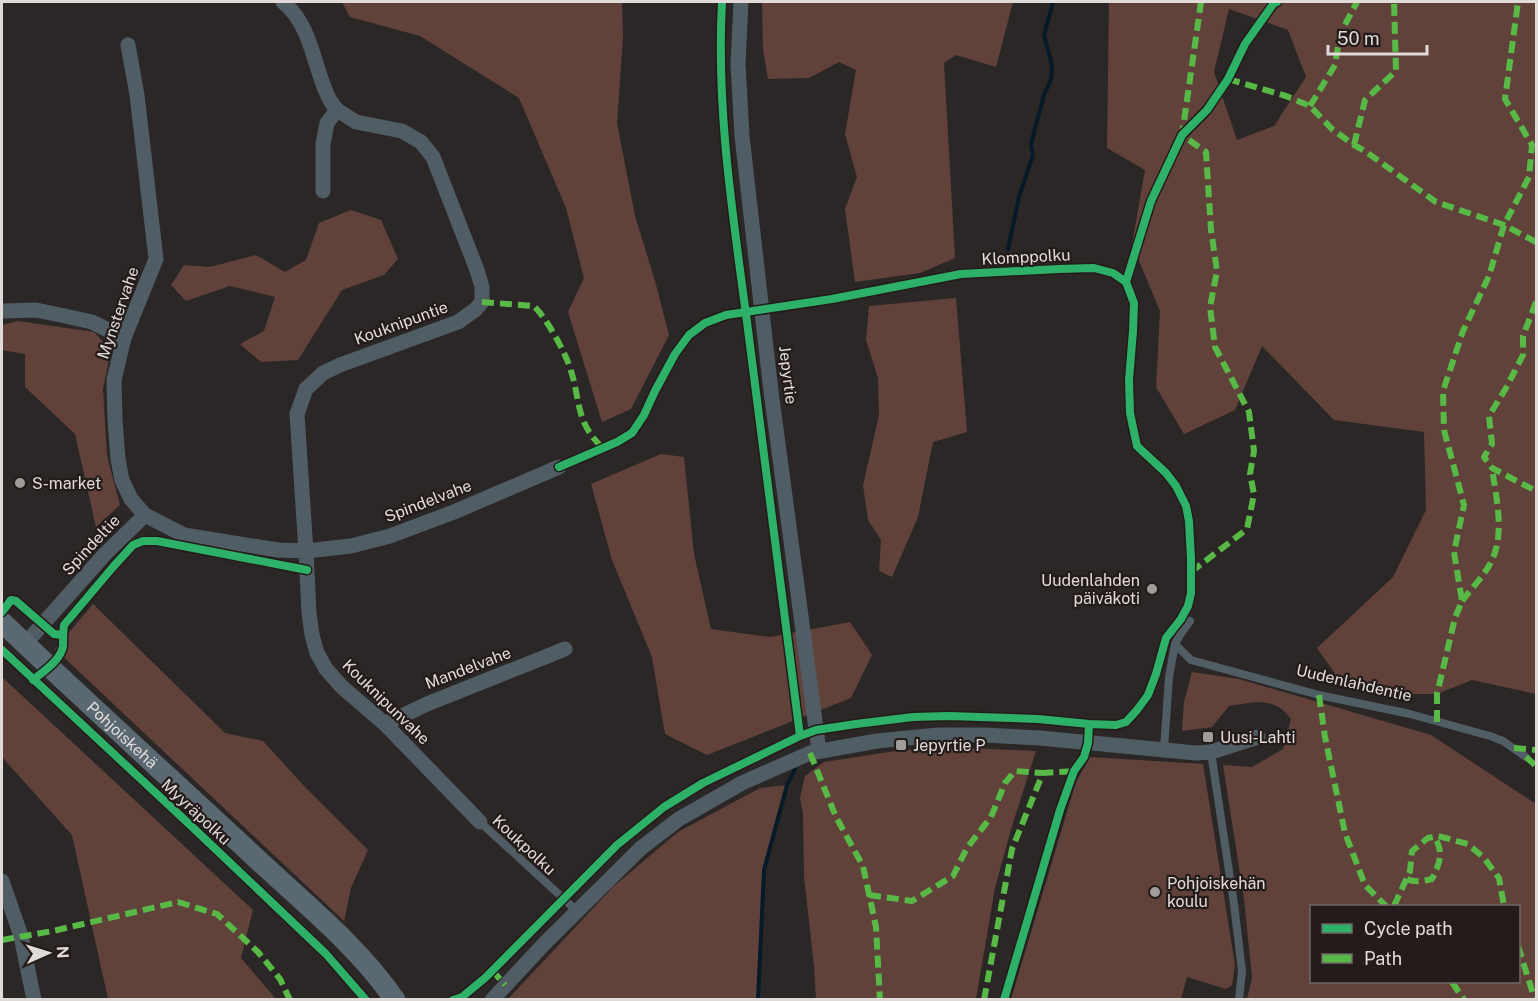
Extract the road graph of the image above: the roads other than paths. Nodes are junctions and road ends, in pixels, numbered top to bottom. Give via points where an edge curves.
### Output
1 (283, 2) edge
2 (741, 2) edge
3 (128, 45) dead end
4 (337, 110) junction
5 (323, 191) dead end
6 (2, 311) edge
7 (124, 338) junction
8 (559, 467) dead end
9 (145, 515) junction
10 (306, 551) junction
11 (1190, 621) dead end
12 (2, 622) edge
13 (25, 644) junction
14 (1175, 644) junction
15 (565, 650) dead end
16 (385, 724) junction
17 (1258, 737) dead end
18 (1164, 749) junction
19 (819, 751) junction
20 (1211, 752) junction
21 (1526, 756) dead end
22 (480, 822) joint
23 (2, 881) edge
24 (577, 911) junction
25 (34, 999) edge
26 (395, 999) edge
27 (492, 999) edge
28 (1239, 999) edge

1 - 4 street via 310,42 328,96
2 - 19 street, Jepyrtie via 738,64 743,147
3 - 7 street, Mynstervahe via 156,260
4 - 5 street via 327,123 323,144
4 - 10 street, Kouknipuntie via 356,122 402,131 421,142 433,157 477,270 482,302 458,322 340,365 323,373 306,389 297,414
6 - 7 street via 36,310 65,315 92,322
7 - 9 street, Mynstervahe via 114,380 118,459 130,499
8 - 10 street, Spindelvahe via 390,536
9 - 10 street, Spindeltie via 184,535
9 - 13 street, Spindeltie
10 - 16 street, Kouknipunvahe via 309,613 317,653 342,687
11 - 14 lane
12 - 13 main road, Pohjoiskehä
13 - 26 main road, Pohjoiskehä via 350,945
14 - 18 lane
14 - 21 lane, Uudenlahdentie via 1191,660 1490,736
15 - 16 street, Mandelvahe
16 - 22 street, Kouknipunvahe
17 - 20 street
18 - 19 street via 1040,738 939,735
18 - 20 street
19 - 24 street via 742,783 679,819 641,848
20 - 28 lane via 1242,971
22 - 24 lane, Koukpolku
23 - 25 street via 21,936
24 - 27 street

